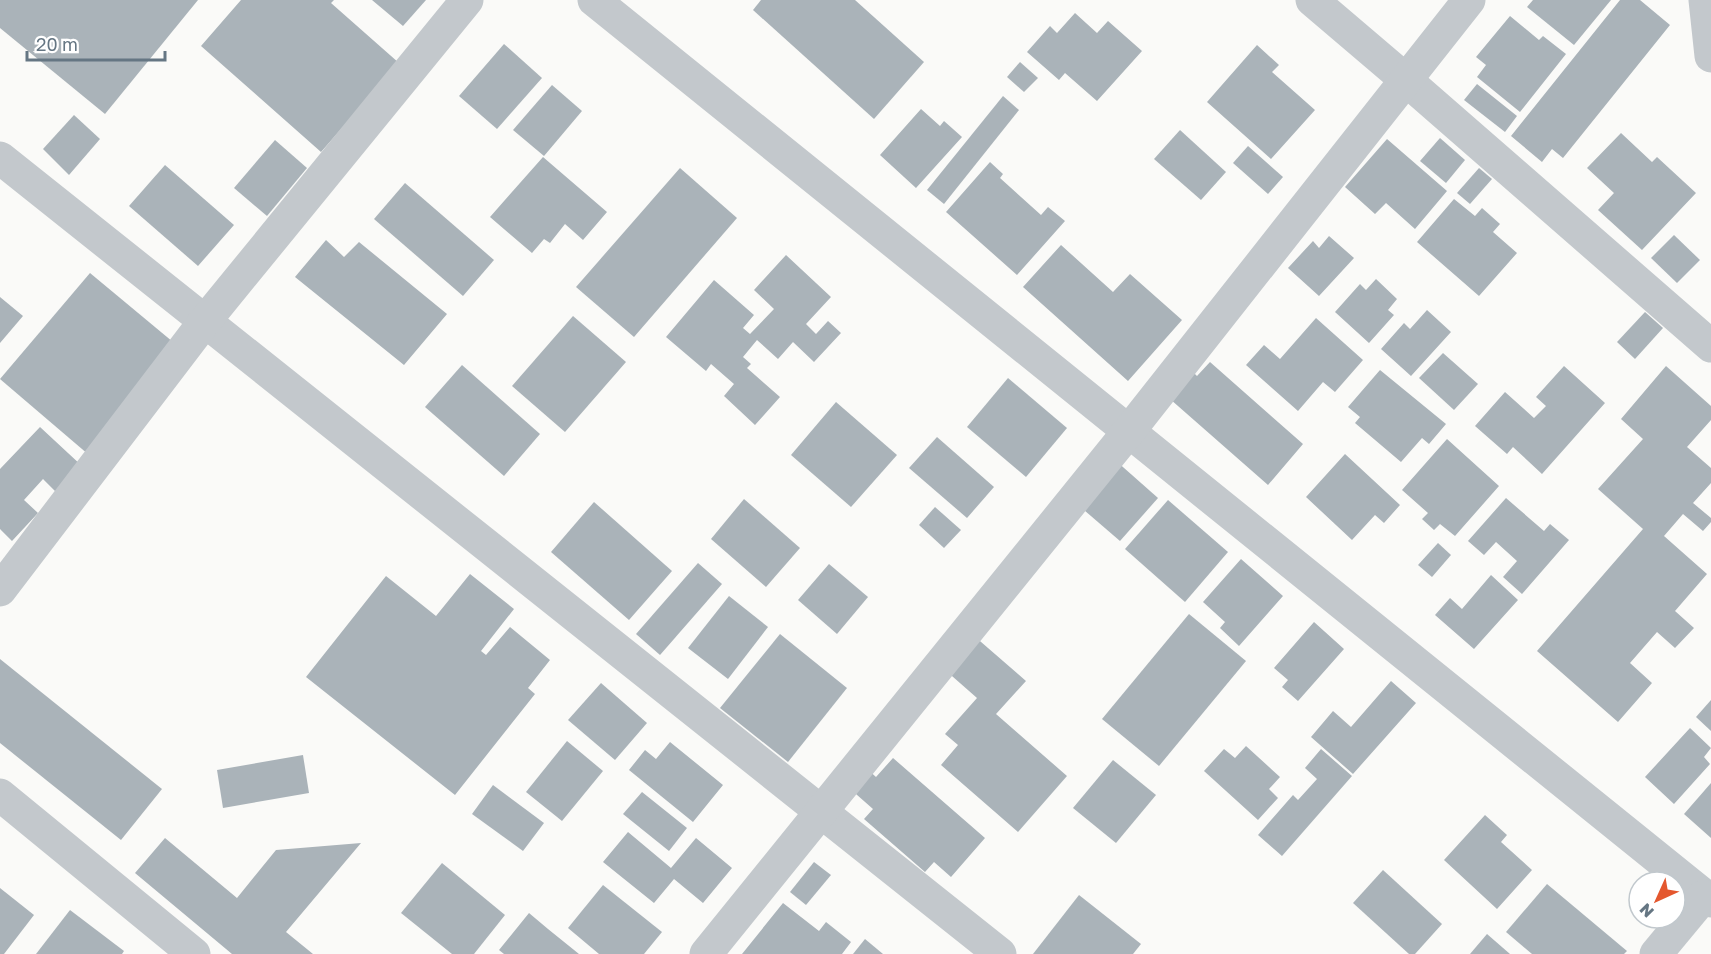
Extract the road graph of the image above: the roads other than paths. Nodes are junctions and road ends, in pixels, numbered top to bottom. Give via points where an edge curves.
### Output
1 (467, 0) edge
2 (594, 0) edge
3 (1312, 0) edge
4 (1469, 0) edge
5 (1705, 0) edge
6 (1711, 56) edge
7 (1406, 80) junction
8 (0, 158) edge
9 (205, 321) junction
10 (1711, 346) edge
11 (1129, 431) junction
12 (0, 590) edge
13 (0, 795) edge
14 (821, 812) junction
15 (1707, 899) edge
16 (194, 954) edge
17 (706, 954) edge
18 (1000, 954) edge
19 (1656, 954) edge

1 - 9 street
2 - 11 street
3 - 7 street
4 - 7 street
5 - 6 street
7 - 10 street
7 - 11 street
8 - 9 street
9 - 12 street
9 - 14 street
11 - 14 street
11 - 15 street
13 - 16 street
14 - 17 street
14 - 18 street
15 - 19 street

